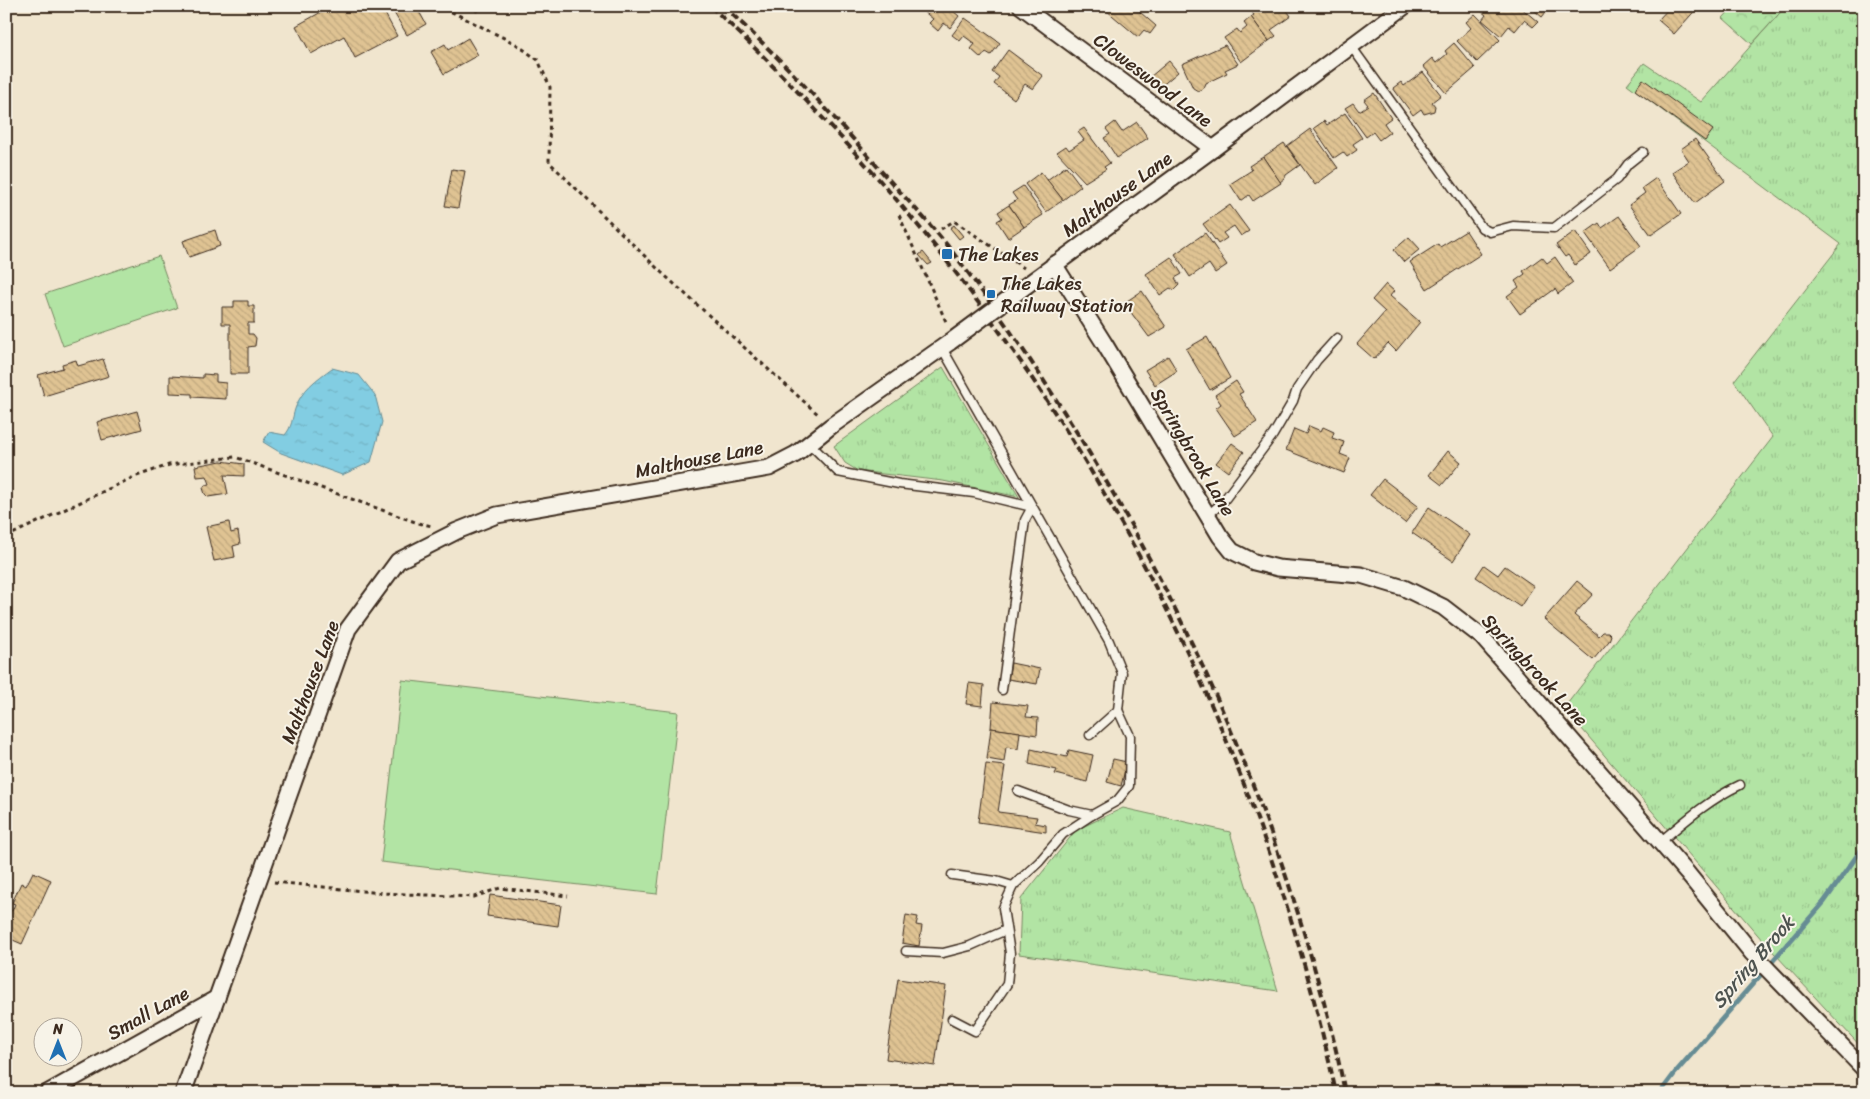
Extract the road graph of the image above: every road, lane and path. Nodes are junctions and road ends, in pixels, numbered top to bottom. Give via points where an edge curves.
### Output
1 (1021, 6) edge
2 (1405, 6) edge
3 (444, 8) dead end
4 (1351, 46) junction
5 (1213, 149) junction
6 (1643, 152) dead end
7 (899, 215) dead end
8 (941, 229) dead end
9 (1054, 264) junction
10 (1028, 278) junction
11 (1337, 338) dead end
12 (947, 340) junction
13 (832, 426) junction
14 (810, 444) junction
15 (1208, 515) junction
16 (458, 531) junction
17 (6, 537) edge
18 (1002, 690) dead end
19 (1118, 710) junction
20 (1090, 735) dead end
21 (1740, 785) dead end
22 (1018, 791) dead end
23 (1092, 815) junction
24 (1660, 842) junction
25 (952, 874) dead end
26 (259, 880) junction
27 (1013, 886) junction
28 (568, 896) dead end
29 (1006, 930) junction
30 (906, 951) dead end
31 (217, 998) junction
32 (952, 1019) dead end
33 (1864, 1070) edge
34 (47, 1093) edge
35 (183, 1093) edge

1 - 5 street, Cloweswood Lane
2 - 4 street, Malthouse Lane
3 - 13 path via 516,44 538,60 550,87 549,162 661,272
4 - 5 street, Malthouse Lane
4 - 6 lane via 1482,228 1490,232 1513,226 1554,228 1617,179
5 - 9 street, Malthouse Lane
7 - 12 path
8 - 10 path via 954,220
9 - 10 street, Malthouse Lane
9 - 15 street, Springbrook Lane
10 - 12 street, Malthouse Lane, bridge
11 - 15 lane via 1297,389 1294,401 1272,435 1222,503
12 - 13 street, Malthouse Lane
12 - 19 lane via 1109,641 1122,673
13 - 14 street, Malthouse Lane
14 - 16 street, Malthouse Lane via 769,468 497,515
14 - 18 lane via 838,472 899,484 974,493 1032,507 1025,520
15 - 24 street, Springbrook Lane via 1232,551 1254,562 1278,568 1361,575 1404,588 1443,607 1482,636
16 - 17 path via 418,523 236,457 169,465 134,477
16 - 26 street, Malthouse Lane via 398,562 348,629
19 - 20 lane
19 - 23 lane via 1130,736 1129,786 1117,802
21 - 24 lane via 1696,812
22 - 23 lane
23 - 27 lane via 1064,834
24 - 33 street, Springbrook Lane via 1752,952
25 - 27 lane
26 - 28 path via 382,893 474,898 500,888
26 - 31 street, Malthouse Lane
27 - 29 lane via 1004,908
29 - 30 lane via 970,946 943,953
29 - 32 lane via 1010,952 1007,984 975,1031
31 - 34 street, Small Lane
31 - 35 street, Malthouse Lane

